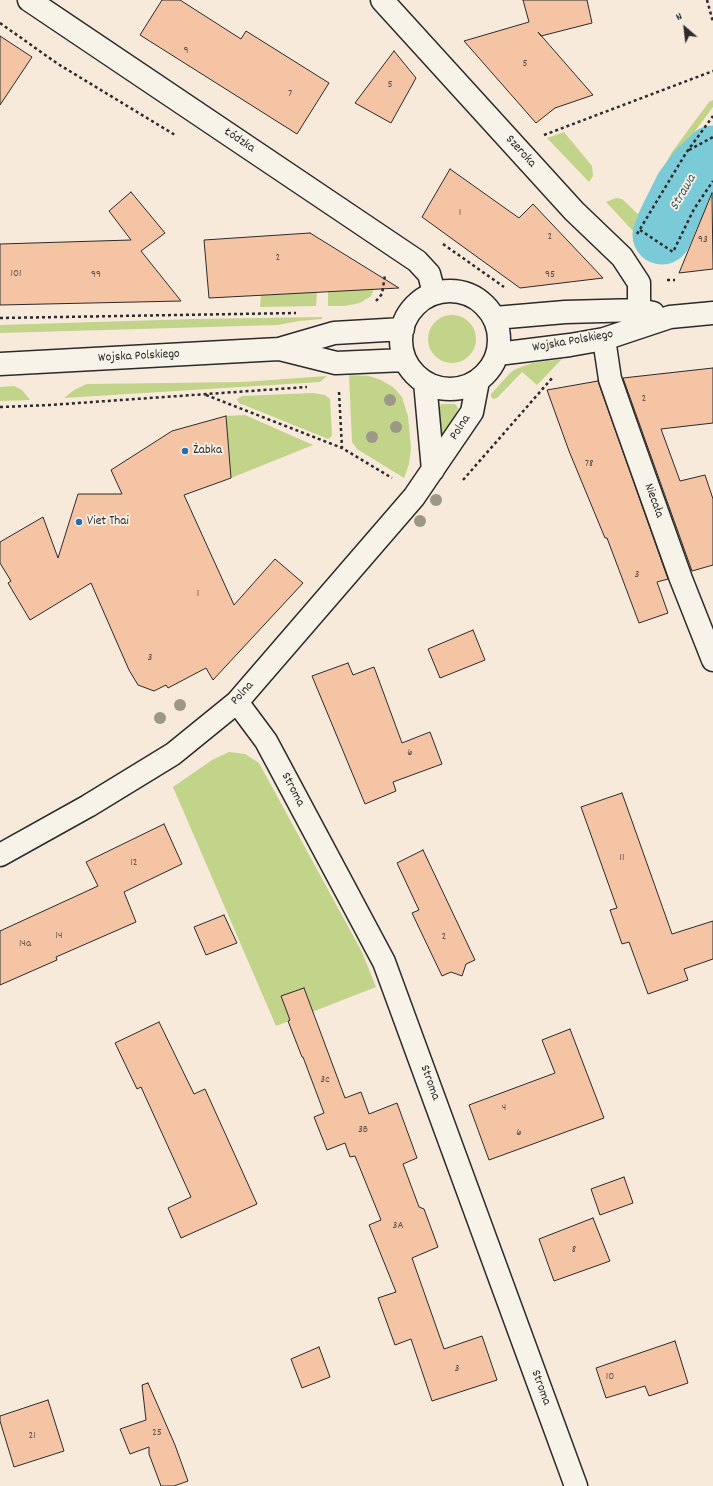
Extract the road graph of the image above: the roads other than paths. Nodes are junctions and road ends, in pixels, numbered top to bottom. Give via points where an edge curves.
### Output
1 (29, 0) edge
2 (382, 0) edge
3 (434, 293) junction
4 (639, 310) junction
5 (713, 313) edge
6 (670, 317) junction
7 (495, 318) junction
8 (403, 329) junction
9 (604, 339) junction
10 (279, 349) junction
11 (498, 354) junction
12 (405, 360) junction
13 (0, 364) edge
14 (478, 381) junction
15 (425, 382) junction
16 (433, 470) junction
17 (713, 660) edge
18 (237, 702) junction
19 (0, 855) edge
20 (576, 1486) edge

1 - 3 street, Łódzka via 417,261 429,274
2 - 4 street, Szeroka via 574,211 622,257 639,283
3 - 7 street via 462,292 476,298
3 - 8 street via 414,307
4 - 6 street, Wojska Polskiego
4 - 7 street, Wojska Polskiego via 565,312
5 - 6 street, Wojska Polskiego
6 - 9 street, Wojska Polskiego
7 - 11 street via 500,335
8 - 10 street, Wojska Polskiego via 334,334
8 - 12 street via 401,345
9 - 11 street, Wojska Polskiego
9 - 17 street, Niecała via 610,379 621,412
10 - 12 street, Wojska Polskiego via 336,363
10 - 13 street, Wojska Polskiego
11 - 14 street via 494,364
12 - 15 street via 413,372
14 - 15 street via 452,390 437,388
14 - 16 street, Polna via 472,412
15 - 16 street, Polna
16 - 18 street, Polna via 414,497
18 - 19 street, Polna via 173,754 88,806
18 - 20 street, Stroma via 266,741 384,962

